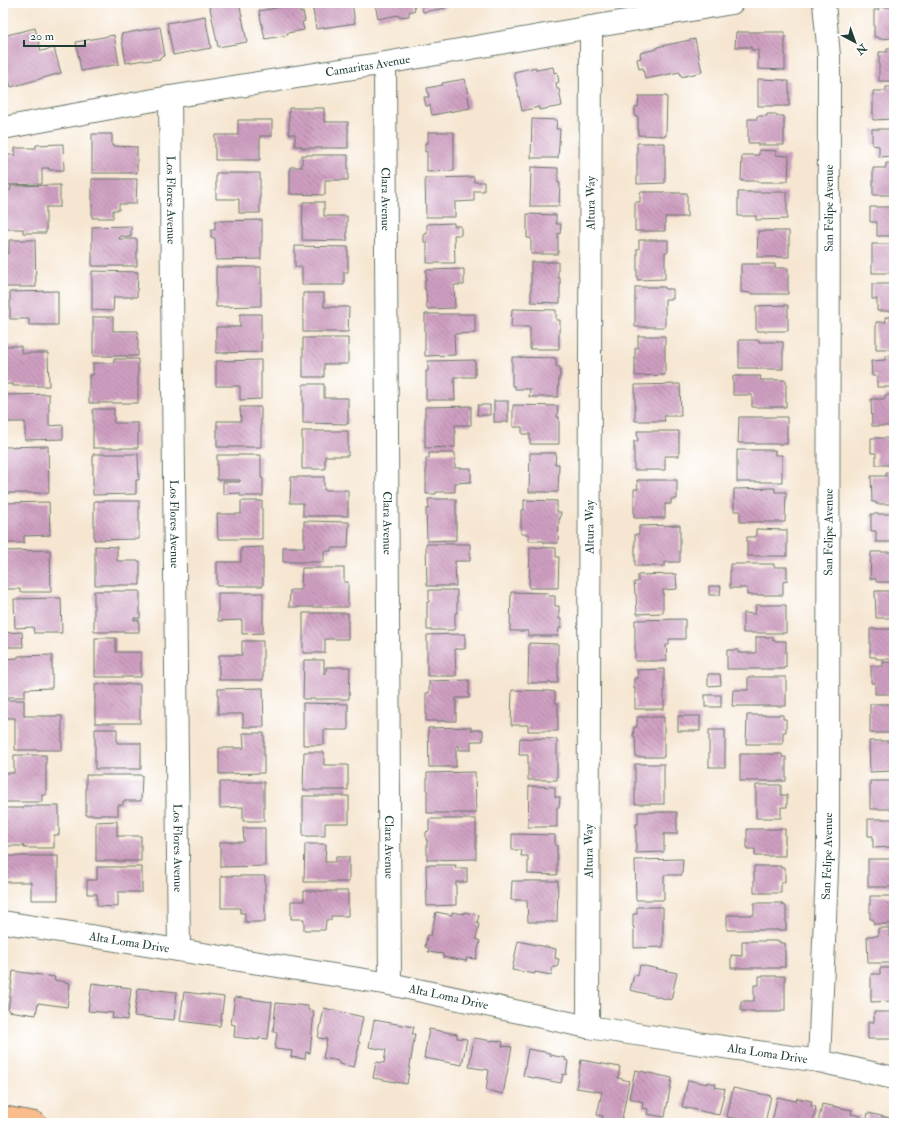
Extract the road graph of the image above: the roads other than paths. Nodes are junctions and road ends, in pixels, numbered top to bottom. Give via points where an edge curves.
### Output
1 (732, 3) edge
2 (824, 3) edge
3 (591, 27) junction
4 (386, 63) junction
5 (170, 98) junction
6 (3, 128) edge
7 (3, 922) edge
8 (179, 950) junction
9 (390, 984) junction
10 (588, 1027) junction
11 (819, 1061) junction
12 (894, 1078) edge
13 (3, 1117) edge
14 (35, 1123) edge

1 - 3 street, Camaritas Avenue
2 - 11 street, San Felipe Avenue via 829,56 828,830
3 - 4 street, Camaritas Avenue
3 - 10 street, Altura Way
4 - 5 street, Camaritas Avenue
4 - 9 street, Clara Avenue
5 - 6 street, Camaritas Avenue
5 - 8 street, Los Flores Avenue
7 - 8 street, Alta Loma Drive
8 - 9 street, Alta Loma Drive
9 - 10 street, Alta Loma Drive
10 - 11 street, Alta Loma Drive
11 - 12 street, Alta Loma Drive
13 - 14 main road

